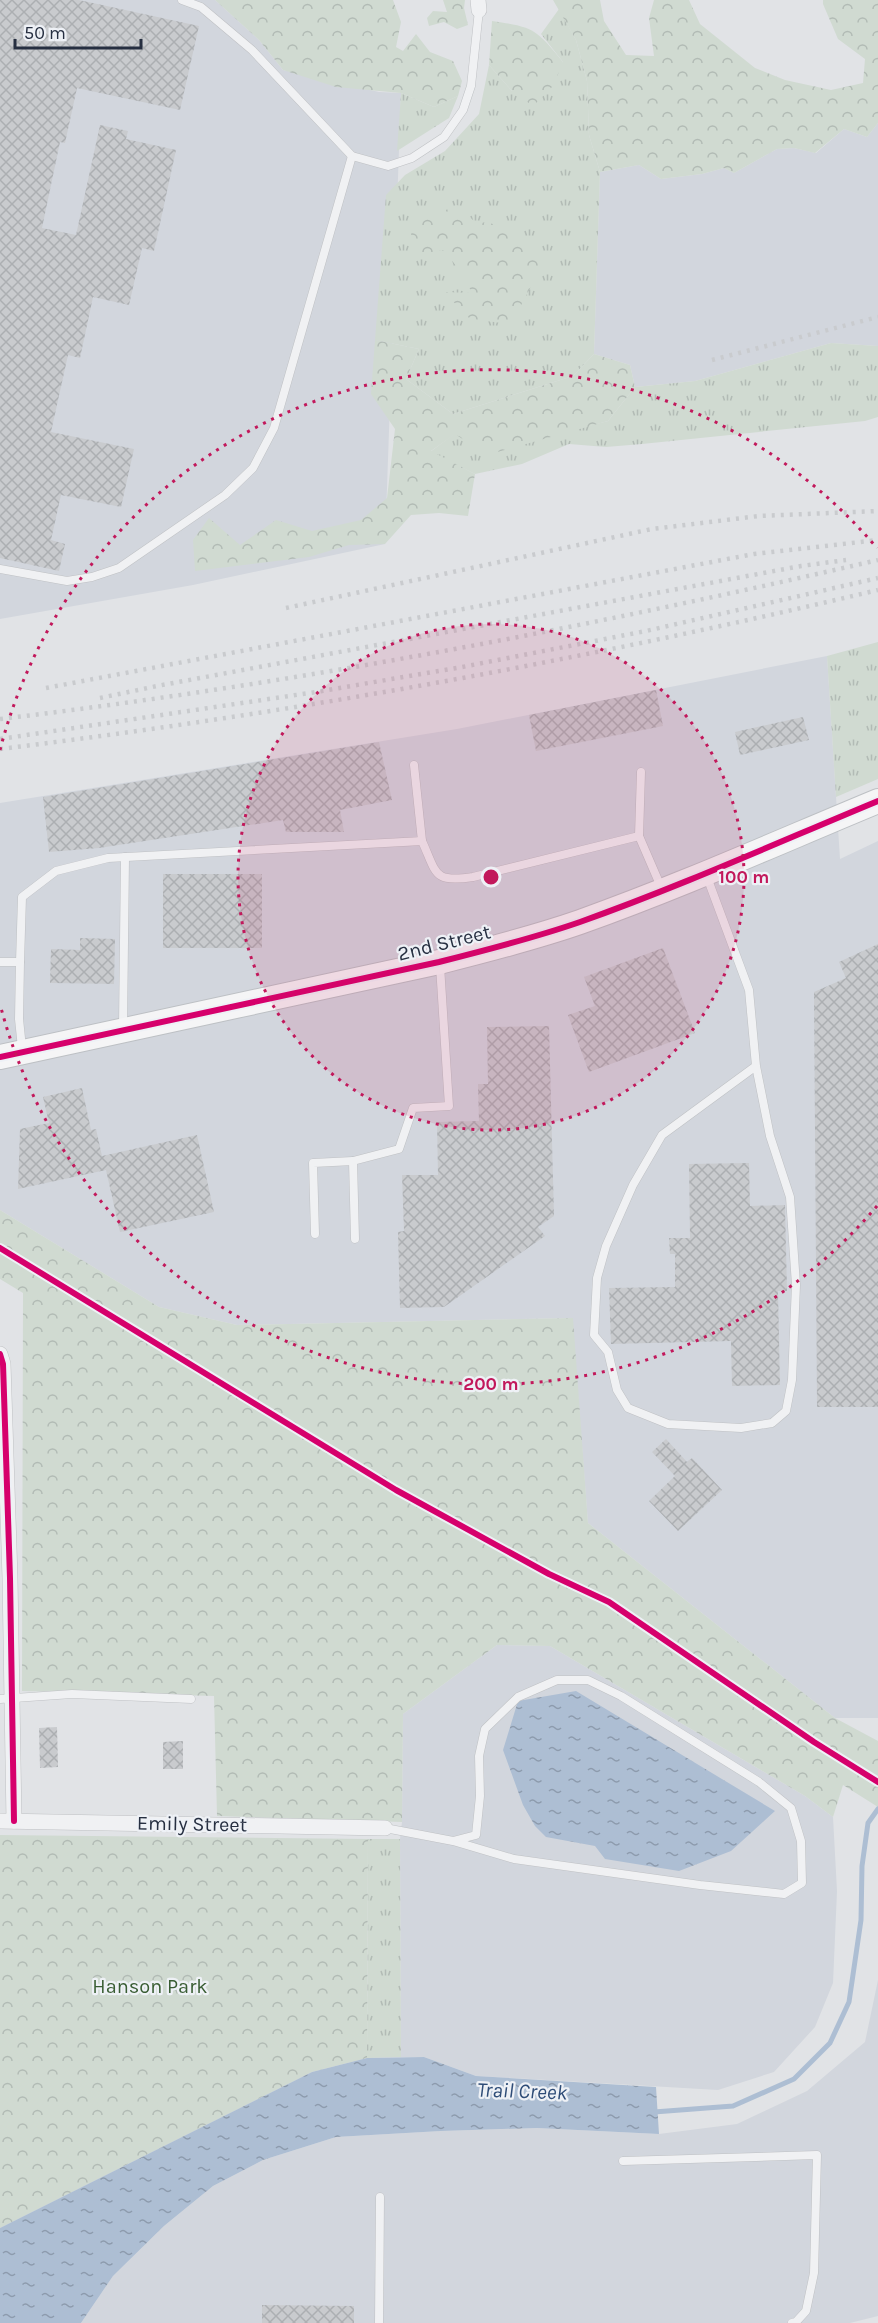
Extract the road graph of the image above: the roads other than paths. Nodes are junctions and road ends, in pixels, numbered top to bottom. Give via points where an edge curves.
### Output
1 (182, 0) edge
2 (478, 5) edge
3 (352, 156) junction
4 (0, 569) edge
5 (414, 765) dead end
6 (641, 772) dead end
7 (878, 801) edge
8 (639, 836) junction
9 (422, 841) junction
10 (125, 857) junction
11 (706, 873) junction
12 (663, 891) junction
13 (0, 962) edge
14 (20, 962) junction
15 (439, 962) junction
16 (123, 1031) junction
17 (11, 1055) edge
18 (756, 1066) junction
19 (353, 1161) junction
20 (315, 1234) dead end
21 (355, 1239) dead end
22 (0, 1354) edge
23 (4, 1525) edge
24 (5, 1578) edge
25 (6, 1699) edge
26 (191, 1699) dead end
27 (7, 1821) edge
28 (385, 1828) joint
29 (453, 1841) junction
30 (623, 2161) dead end
31 (380, 2197) dead end
32 (379, 2323) edge
33 (792, 2323) edge

1 - 3 lane via 201,7 252,50
2 - 3 lane via 471,86 463,110 444,137 412,158 388,166
3 - 4 lane via 274,428 253,468 225,495 119,568 67,581
5 - 9 lane
6 - 8 lane
7 - 11 main road, 2nd Street
8 - 9 lane via 450,880 438,874
8 - 12 lane
9 - 10 lane
10 - 14 lane via 56,871 22,897
10 - 16 lane
11 - 12 main road, 2nd Street
11 - 18 lane via 749,990
12 - 15 main road, 2nd Street via 568,926
13 - 14 lane
14 - 17 lane via 19,1019
15 - 16 main road, 2nd Street
15 - 19 lane via 449,1106 412,1108 399,1149
16 - 17 main road, 2nd Street
18 - 18 lane via 770,1136 790,1197 796,1285 792,1380 786,1411 772,1423 741,1428 668,1424 628,1408 618,1390 608,1352 594,1335 597,1278 606,1245 633,1185 662,1135
19 - 20 lane via 313,1163
19 - 21 lane
22 - 23 street
23 - 24 street
24 - 25 street
25 - 26 lane via 72,1694
25 - 27 street
27 - 28 street, Emily Street
28 - 29 lane
29 - 29 lane via 476,1835 479,1756 485,1729 518,1697 556,1680 588,1680 621,1696 750,1777 791,1808 801,1840 802,1883 784,1894 700,1885 514,1859
30 - 33 lane via 817,2155 814,2273 806,2311
31 - 32 lane

